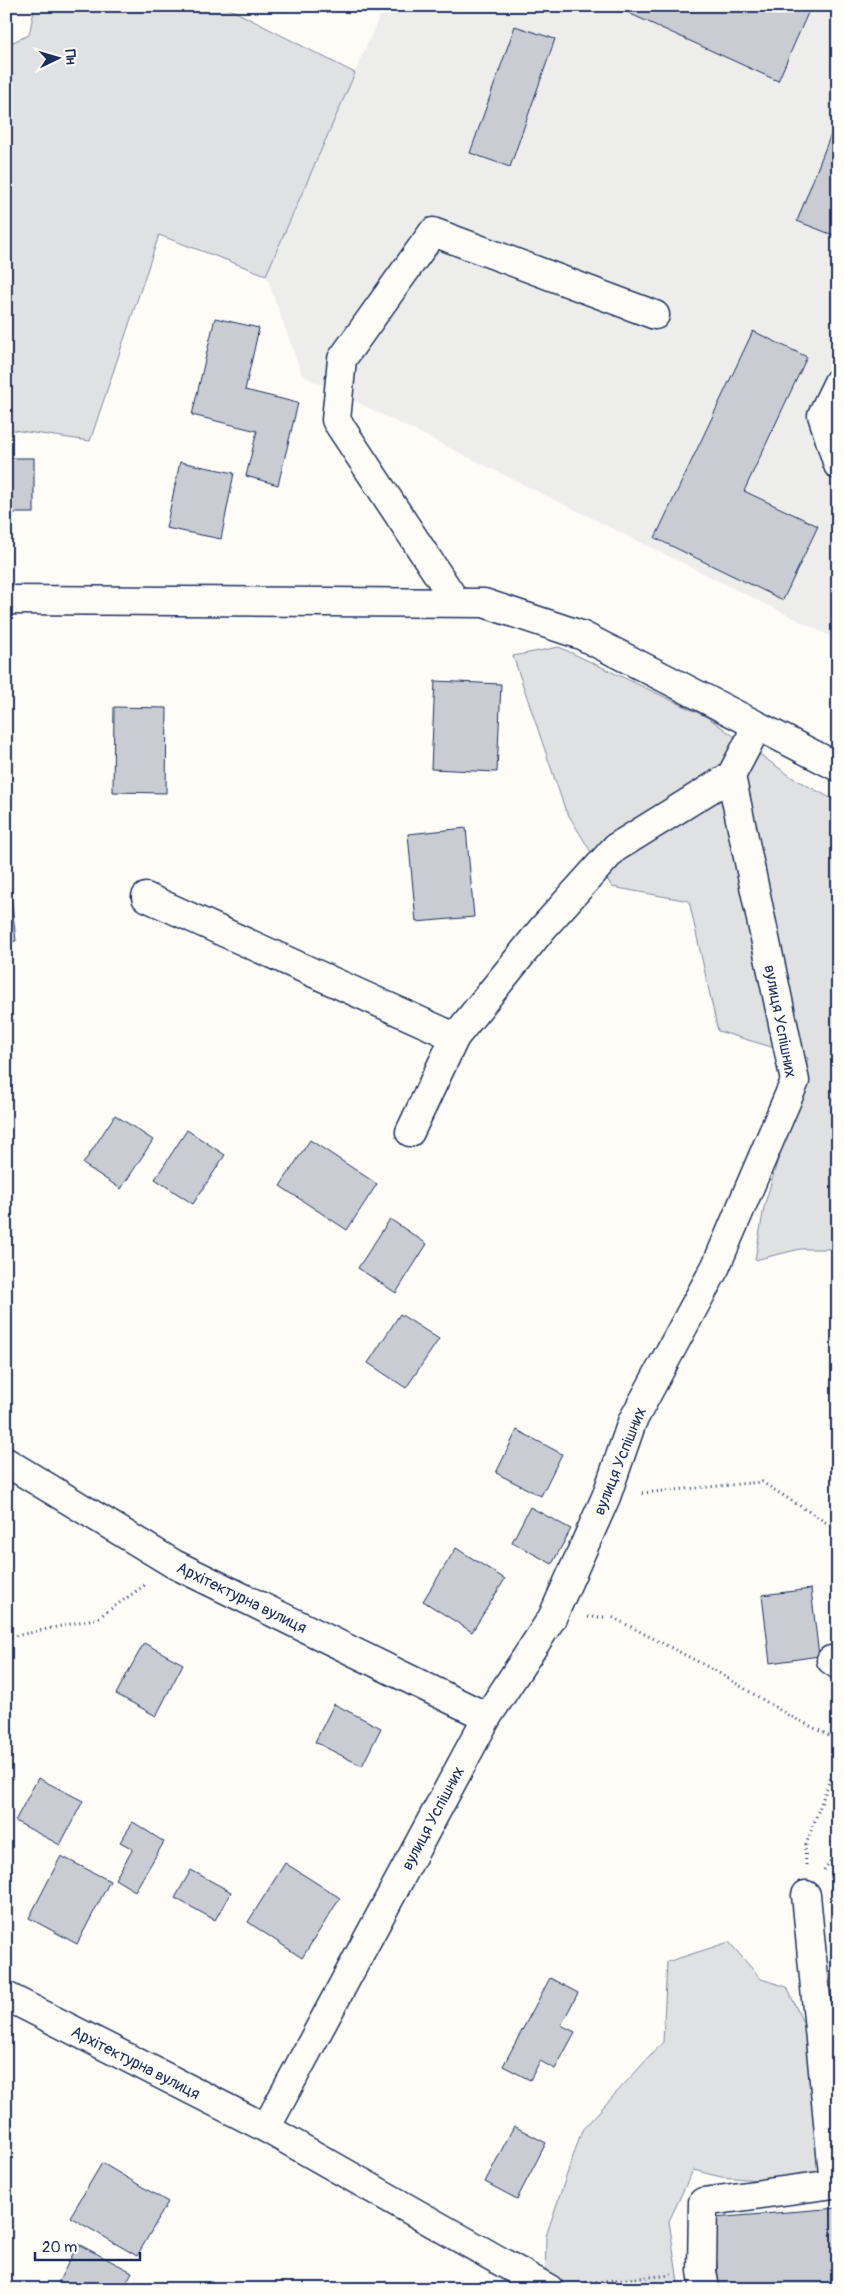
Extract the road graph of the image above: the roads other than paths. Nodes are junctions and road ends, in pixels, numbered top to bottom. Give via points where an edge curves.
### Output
1 (655, 316) dead end
2 (838, 382) edge
3 (838, 465) edge
4 (6, 600) edge
5 (456, 602) junction
6 (754, 725) junction
7 (838, 767) edge
8 (731, 776) junction
9 (146, 896) dead end
10 (454, 1037) junction
11 (410, 1132) dead end
12 (6, 1462) edge
13 (487, 1717) junction
14 (806, 1895) road end
15 (6, 1996) edge
16 (266, 2128) junction
17 (703, 2280) edge
18 (546, 2287) edge

1 - 5 street via 433,232 342,359 336,420
2 - 3 street via 822,415
4 - 5 street
5 - 6 street via 484,603 581,635
6 - 7 street
6 - 8 street via 750,740
8 - 10 street via 615,848 543,928
8 - 13 street, вулиця Успішних via 795,1081 716,1266 632,1422 606,1496 552,1618
9 - 10 street
10 - 11 street
12 - 13 street, Архітектурна вулиця via 174,1564
13 - 16 street, вулиця Успішних
14 - 17 street via 834,2184 703,2202
15 - 16 street, Архітектурна вулиця
16 - 18 street, Архітектурна вулиця

